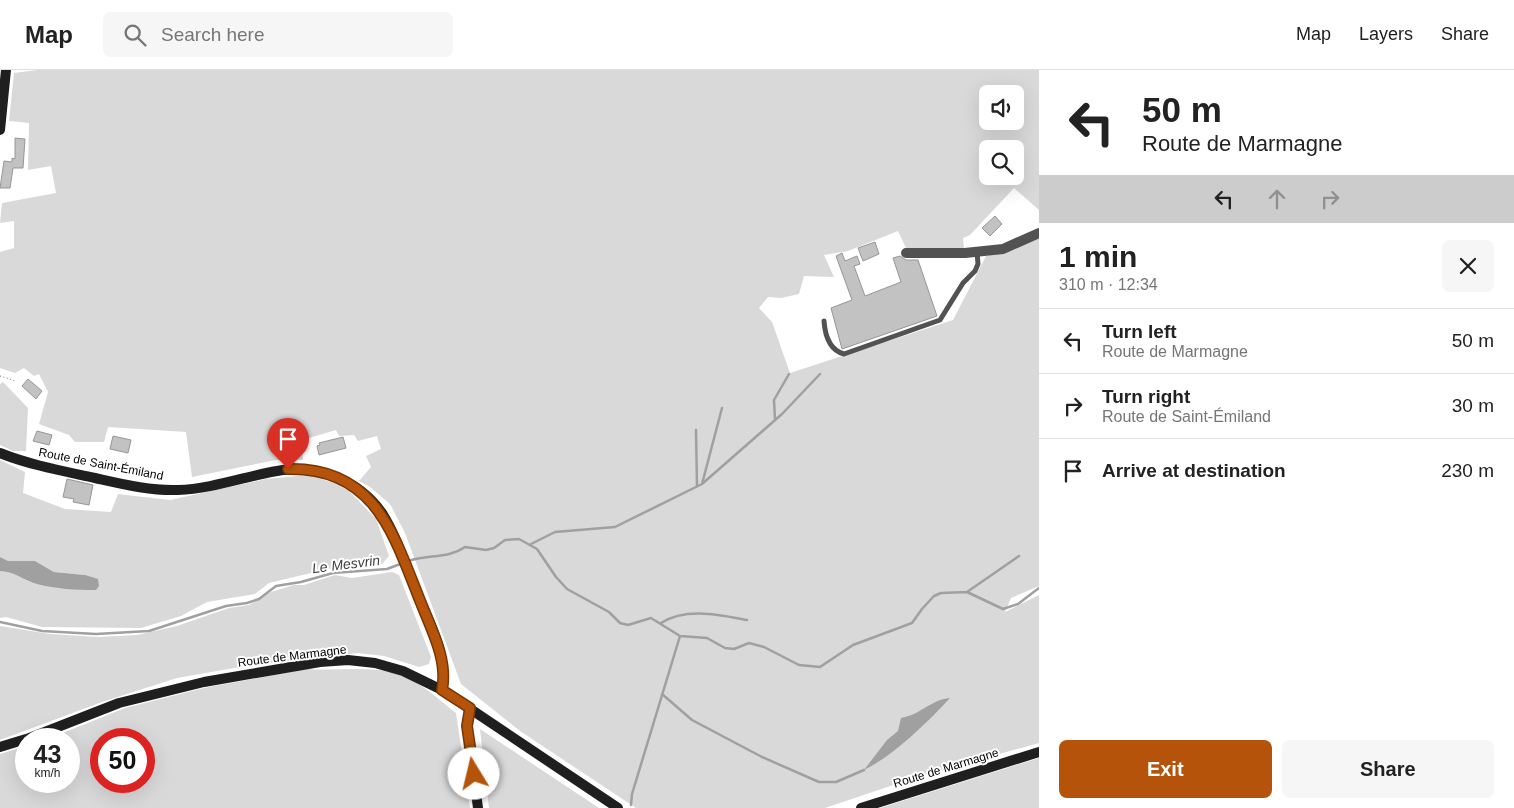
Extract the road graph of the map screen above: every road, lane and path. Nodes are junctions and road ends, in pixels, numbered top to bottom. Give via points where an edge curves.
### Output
1 (6, 70) edge
2 (2, 81) edge
3 (0, 130) edge
4 (1039, 233) edge
5 (977, 252) junction
6 (906, 253) dead end
7 (824, 321) dead end
8 (0, 376) edge
9 (16, 381) dead end
10 (0, 453) edge
11 (442, 690) junction
12 (470, 708) junction
13 (54, 728) edge
14 (15, 742) edge
15 (0, 747) edge
16 (1039, 752) edge
17 (478, 808) edge
18 (618, 808) edge
19 (860, 808) edge

1 - 2 main road
2 - 3 main road
4 - 5 street via 1003,249
5 - 6 street
5 - 7 lane via 975,271 963,283 940,320 844,354 832,346
8 - 9 path
10 - 11 main road, Route de Saint-Émiland via 59,470 169,490 304,468 347,483 361,491 381,512 396,538 440,650 444,674
11 - 12 main road, Route de Marmagne
11 - 13 main road, Route de Marmagne via 390,666 348,660 320,662 145,695
12 - 17 main road via 467,726
12 - 18 main road, Route de Marmagne
14 - 15 main road, Route de Marmagne
16 - 19 main road, Route de Marmagne

